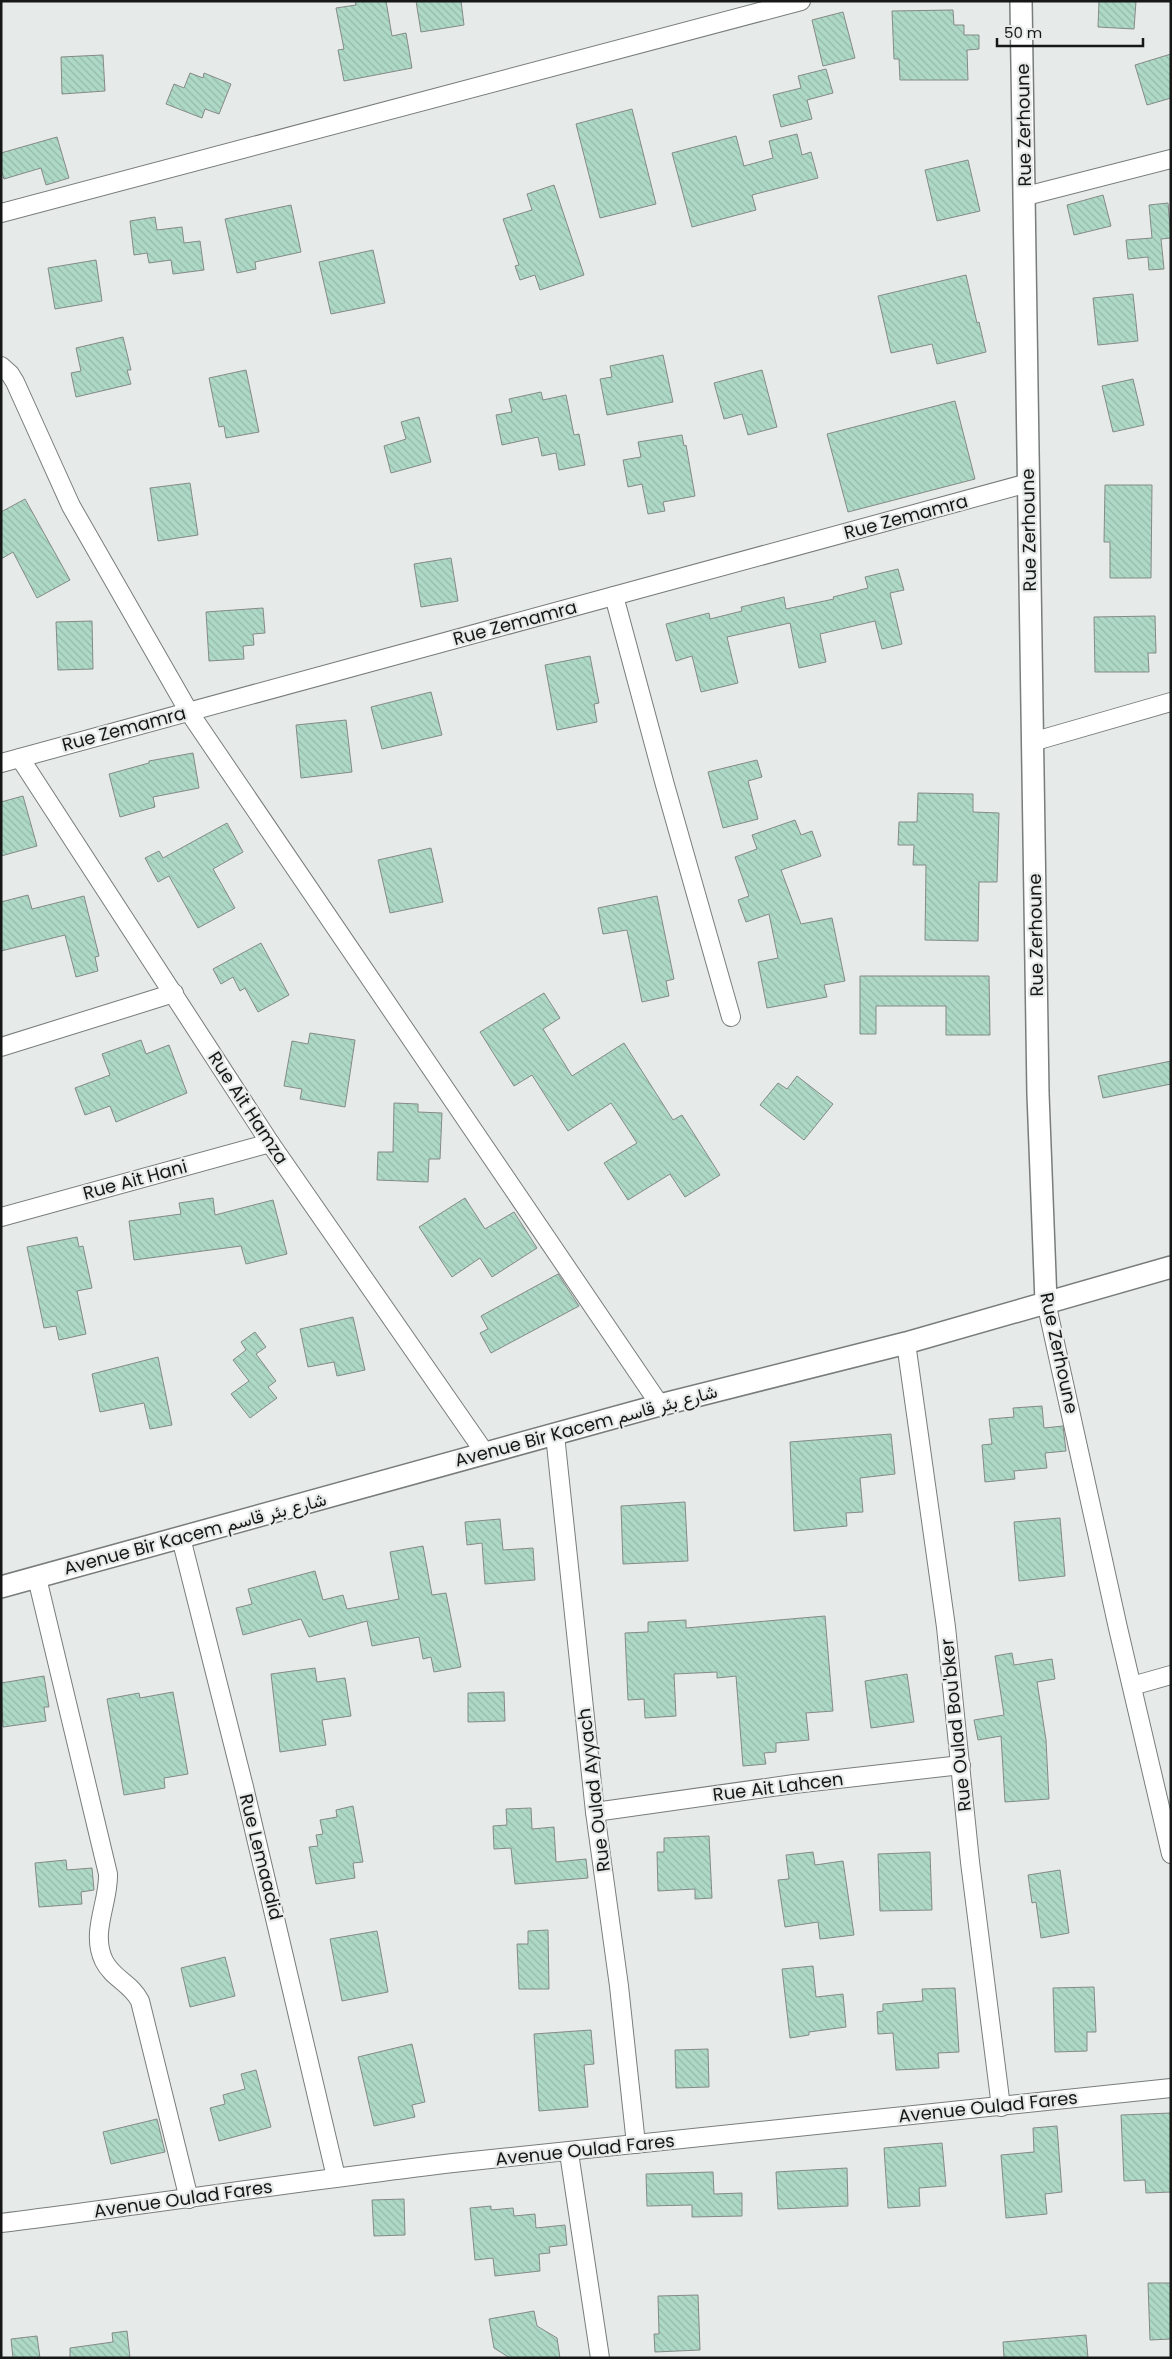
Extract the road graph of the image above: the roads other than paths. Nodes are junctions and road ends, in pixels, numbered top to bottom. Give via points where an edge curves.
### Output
1 (800, 1) edge
2 (1021, 1) edge
3 (1171, 159) edge
4 (1026, 196) junction
5 (1, 213) edge
6 (1, 366) edge
7 (1028, 483) junction
8 (614, 596) junction
9 (1171, 702) edge
10 (189, 712) junction
11 (1032, 742) junction
12 (20, 758) junction
13 (1, 763) edge
14 (174, 993) junction
15 (731, 1017) dead end
16 (1, 1047) edge
17 (270, 1143) junction
18 (1, 1218) edge
19 (1171, 1267) edge
20 (1046, 1302) junction
21 (906, 1343) junction
22 (660, 1405) junction
23 (555, 1435) junction
24 (485, 1453) junction
25 (180, 1538) junction
26 (37, 1578) junction
27 (1, 1587) edge
28 (1171, 1675) edge
29 (1132, 1686) junction
30 (960, 1765) junction
31 (596, 1812) junction
32 (1171, 1854) edge
33 (1171, 2088) edge
34 (1001, 2107) junction
35 (636, 2144) junction
36 (569, 2153) junction
37 (336, 2177) junction
38 (189, 2199) junction
39 (1, 2223) edge
40 (600, 2358) edge

1 - 5 street
2 - 4 street, Rue Zerhoune
3 - 4 street
4 - 7 street, Rue Zerhoune
6 - 10 street via 10,374 71,506
7 - 8 street, Rue Zemamra
7 - 11 street, Rue Zerhoune
8 - 10 street, Rue Zemamra
8 - 15 street
9 - 11 street
10 - 12 street, Rue Zemamra
10 - 22 street
11 - 20 street, Rue Zerhoune via 1038,1094
12 - 13 street, Rue Zemamra
12 - 14 street, Rue Ait Hamza
14 - 16 street
14 - 17 street, Rue Ait Hamza
17 - 18 street, Rue Ait Hani
17 - 24 street, Rue Ait Hamza
19 - 20 street, Avenue Bir Kacem شارع بئر قاسم
20 - 21 street, Avenue Bir Kacem شارع بئر قاسم
20 - 29 street, Rue Zerhoune
21 - 22 street, Avenue Bir Kacem شارع بئر قاسم
21 - 30 street, Rue Oulad Bou'bker via 931,1512
22 - 23 street, Avenue Bir Kacem شارع بئر قاسم
23 - 24 street, Avenue Bir Kacem شارع بئر قاسم
23 - 31 street, Rue Oulad Ayyach
24 - 25 street, Avenue Bir Kacem شارع بئر قاسم
25 - 26 street, Avenue Bir Kacem شارع بئر قاسم
25 - 37 street, Rue Lemaadid via 249,1806
26 - 27 street, Avenue Bir Kacem شارع بئر قاسم
26 - 38 street via 108,1874 107,1895 99,1925 101,1954 114,1975 129,1985 140,2001
28 - 29 street
29 - 32 street, Rue Zerhoune
30 - 31 street, Rue Ait Lahcen
30 - 34 street, Rue Oulad Bou'bker
31 - 35 street, Rue Oulad Ayyach
33 - 34 street, Avenue Oulad Fares
34 - 35 street, Avenue Oulad Fares
35 - 36 street, Avenue Oulad Fares
36 - 37 street, Avenue Oulad Fares
36 - 40 street
37 - 38 street, Avenue Oulad Fares
38 - 39 street, Avenue Oulad Fares

